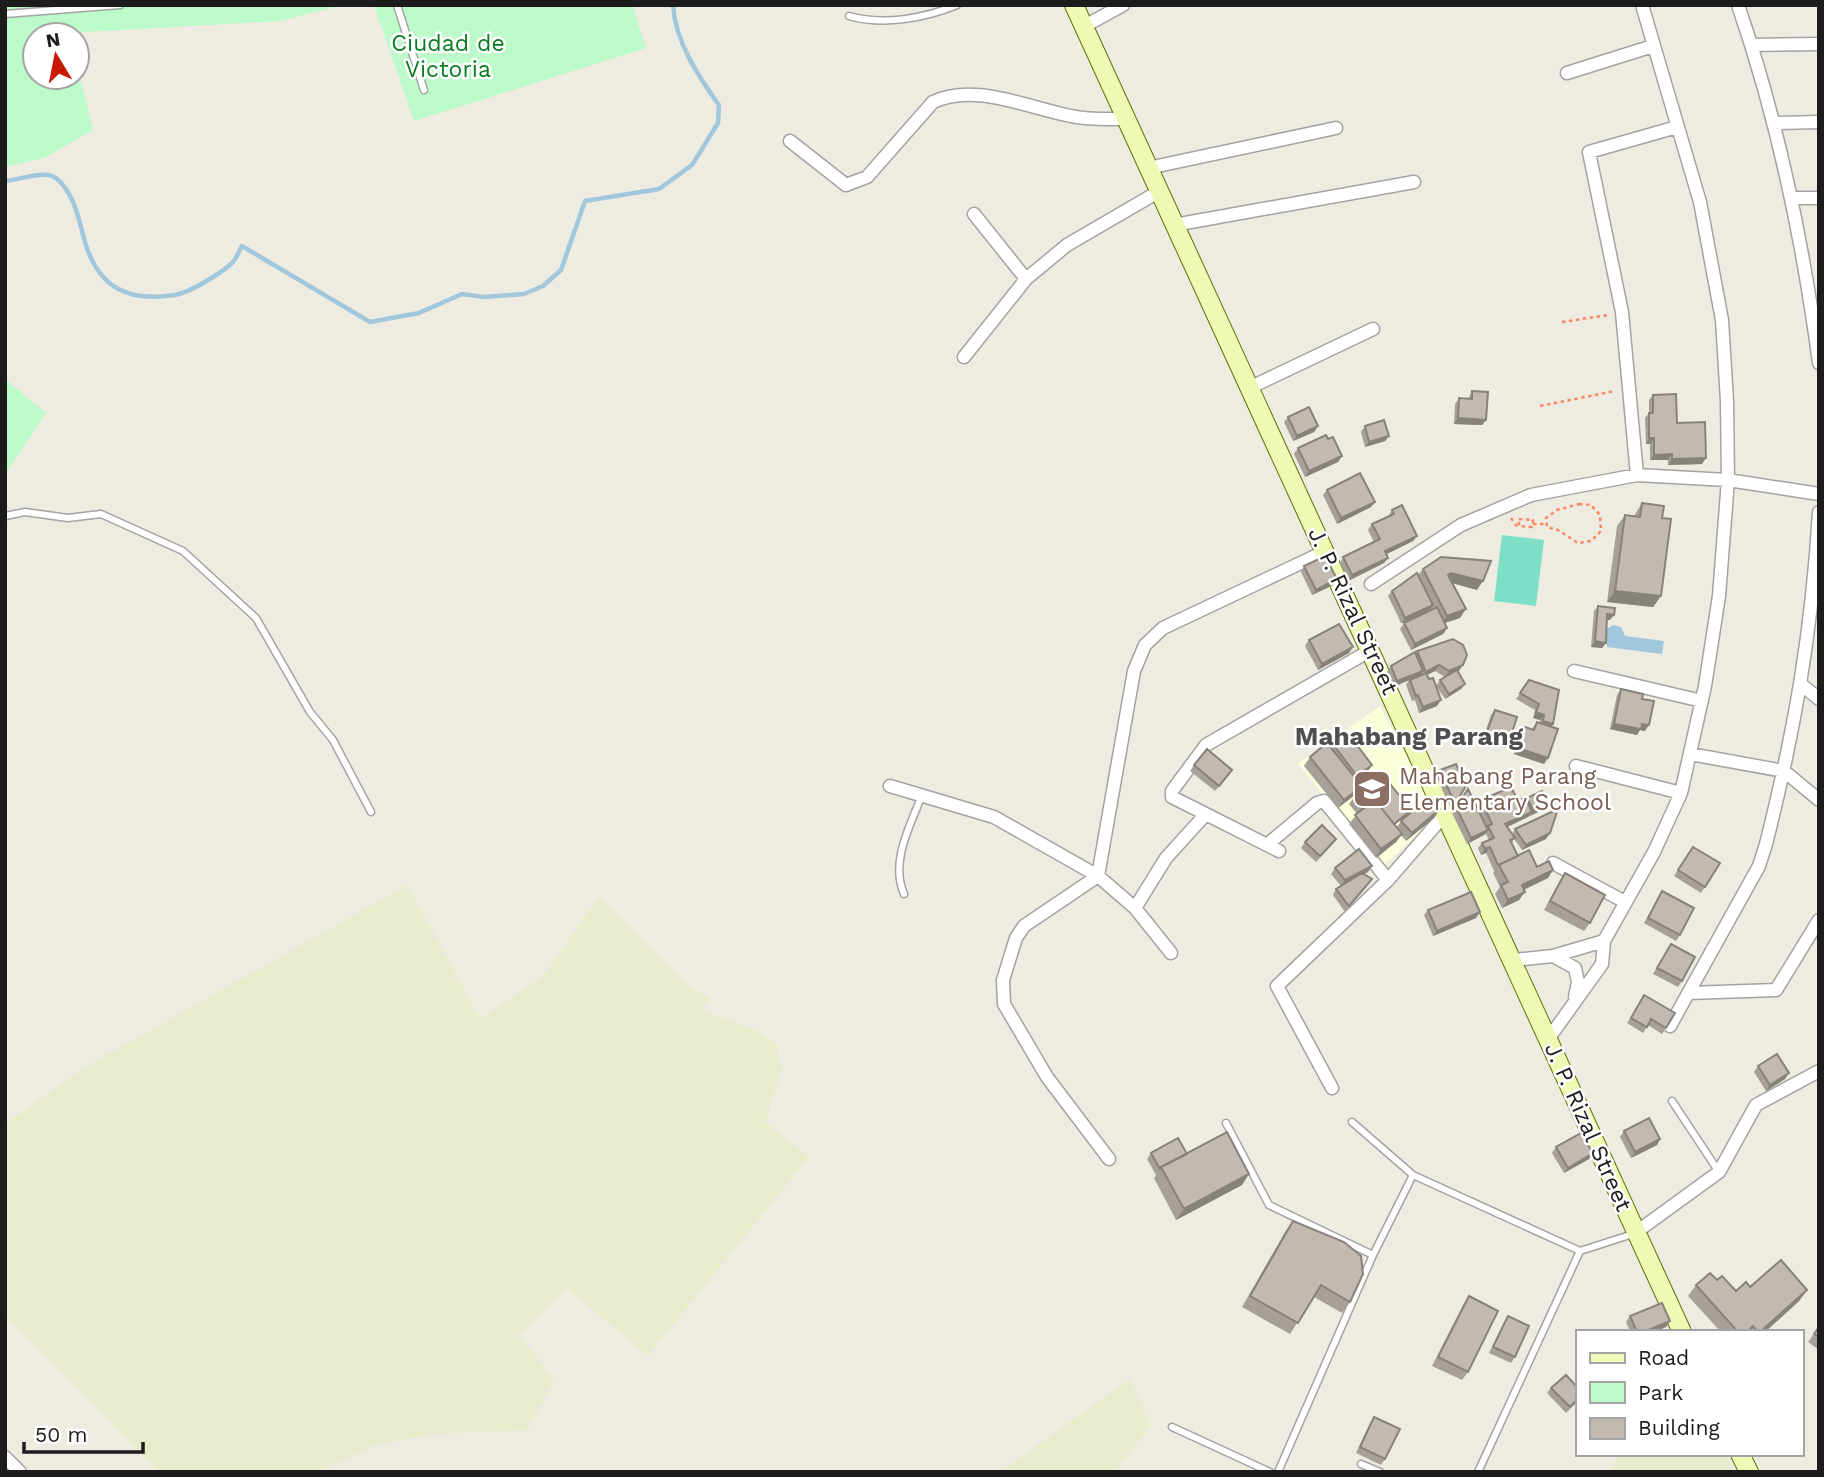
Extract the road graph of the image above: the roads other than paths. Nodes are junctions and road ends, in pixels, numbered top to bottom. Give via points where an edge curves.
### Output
1 (120, 5) edge
2 (397, 5) edge
3 (957, 5) edge
4 (1074, 5) edge
5 (1123, 5) edge
6 (1642, 5) edge
7 (1738, 5) edge
8 (5, 14) edge
9 (849, 16) dead end
10 (1083, 27) junction
11 (1819, 44) edge
12 (1752, 45) junction
13 (1653, 46) junction
14 (1567, 73) dead end
15 (424, 90) dead end
16 (1125, 119) junction
17 (1819, 122) edge
18 (1773, 123) junction
19 (1677, 127) junction
20 (1336, 128) dead end
21 (790, 141) dead end
22 (1148, 168) junction
23 (1414, 182) dead end
24 (1158, 192) junction
25 (1791, 198) junction
26 (1819, 198) edge
27 (974, 214) dead end
28 (1174, 225) junction
29 (1813, 278) edge
30 (1026, 279) junction
31 (1373, 329) dead end
32 (964, 357) dead end
33 (1819, 361) edge
34 (1250, 388) junction
35 (1637, 475) junction
36 (1728, 480) junction
37 (1819, 494) edge
38 (1819, 512) edge
39 (5, 516) edge
40 (1326, 551) junction
41 (1371, 584) dead end
42 (1816, 594) edge
43 (1371, 650) junction
44 (1574, 671) dead end
45 (1802, 685) junction
46 (1819, 699) edge
47 (1702, 701) junction
48 (1690, 754) junction
49 (1576, 766) dead end
50 (1784, 771) junction
51 (890, 786) dead end
52 (1681, 793) junction
53 (922, 795) junction
54 (1819, 800) edge
55 (371, 812) dead end
56 (1447, 813) junction
57 (1205, 814) junction
58 (1553, 863) edge
59 (1098, 876) junction
60 (1388, 880) junction
61 (904, 894) dead end
62 (1625, 902) junction
63 (1135, 908) junction
64 (1819, 920) edge
65 (1604, 941) junction
66 (1171, 953) dead end
67 (1553, 957) junction
68 (1514, 960) junction
69 (1688, 993) junction
70 (1574, 1000) junction
71 (1670, 1026) edge
72 (1549, 1038) junction
73 (1819, 1071) edge
74 (1332, 1088) dead end
75 (1672, 1101) dead end
76 (1352, 1122) dead end
77 (1226, 1123) dead end
78 (1109, 1159) dead end
79 (1719, 1172) junction
80 (1413, 1175) junction
81 (1635, 1233) junction
82 (1580, 1251) junction
83 (1373, 1255) junction
84 (1681, 1330) edge
85 (1172, 1427) dead end
86 (1742, 1456) edge
87 (5, 1457) edge
88 (1361, 1464) dead end
89 (20, 1472) edge
90 (1270, 1472) edge
91 (1278, 1472) edge
92 (1380, 1472) edge
93 (1478, 1472) edge
94 (1749, 1472) edge

1 - 8 lane
2 - 15 lane
3 - 9 lane via 929,16 864,20
4 - 10 main road, J. P. Rizal Street
5 - 10 street
6 - 13 street
7 - 12 street
10 - 16 main road, J. P. Rizal Street
11 - 12 street
12 - 18 street
13 - 14 street
13 - 19 street
16 - 21 street via 1070,116 961,94 945,96 933,102 867,177 846,185
16 - 22 main road, J. P. Rizal Street
17 - 18 street
18 - 25 street
19 - 35 street via 1589,152 1622,312
19 - 36 street via 1700,202 1722,320
20 - 22 street
22 - 24 main road, J. P. Rizal Street
23 - 28 street
24 - 28 main road, J. P. Rizal Street
24 - 30 street via 1067,246
25 - 26 street
25 - 29 street
27 - 30 street
28 - 34 main road, J. P. Rizal Street
29 - 33 street
30 - 32 street
31 - 34 street
34 - 40 main road, J. P. Rizal Street
35 - 36 street
35 - 41 street via 1531,495 1461,525
36 - 37 street
36 - 47 street via 1719,596
38 - 42 street
39 - 55 lane via 25,512 68,518 102,514 183,551 256,618 310,712 333,740
40 - 43 main road, J. P. Rizal Street
40 - 59 street via 1163,628 1145,645 1134,671
42 - 45 street
43 - 56 main road, J. P. Rizal Street
43 - 57 street via 1206,745 1171,794
44 - 47 street
45 - 46 street
45 - 50 street
47 - 48 street
48 - 50 street
48 - 52 street
49 - 52 street
50 - 54 street
50 - 69 street via 1759,866
51 - 53 street
52 - 62 street
53 - 59 street via 995,817
53 - 61 lane via 898,866
56 - 60 street
56 - 68 main road, J. P. Rizal Street
57 - 60 street via 1273,848 1324,801
57 - 63 street via 1166,858
58 - 62 street
59 - 63 street
59 - 78 street via 1024,926 1003,980 1004,1004 1047,1076
60 - 74 street via 1277,986
62 - 65 street
63 - 66 street
64 - 69 street via 1776,990
65 - 67 street
65 - 70 street via 1602,964
67 - 68 street
67 - 70 street via 1575,968
68 - 72 main road, J. P. Rizal Street
69 - 71 street
70 - 72 street
72 - 81 main road, J. P. Rizal Street
73 - 79 street via 1756,1105
75 - 79 lane
76 - 80 lane
77 - 83 lane via 1269,1206
79 - 81 street
80 - 82 lane
80 - 83 lane
81 - 82 lane
81 - 84 main road, J. P. Rizal Street
82 - 93 lane
83 - 91 lane
85 - 90 lane
86 - 94 main road
87 - 89 street
88 - 92 lane

